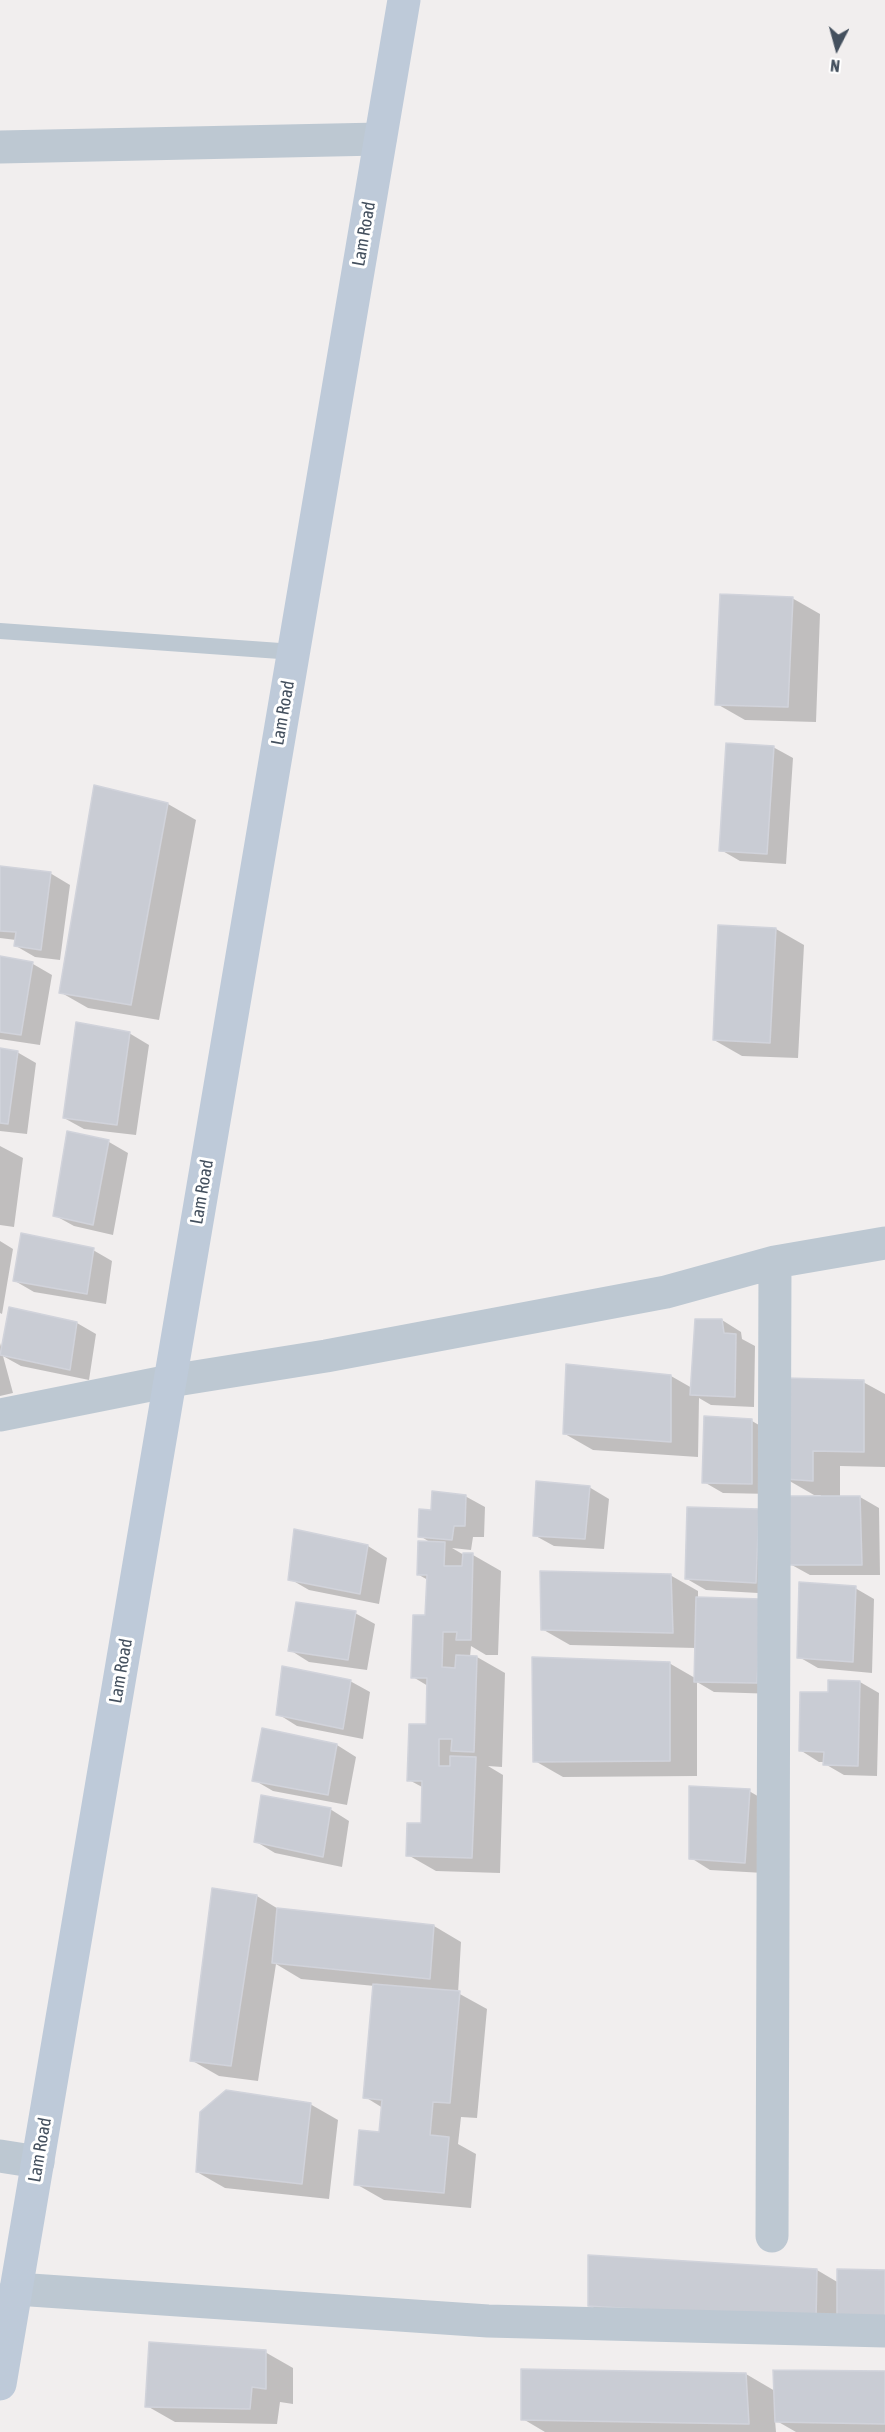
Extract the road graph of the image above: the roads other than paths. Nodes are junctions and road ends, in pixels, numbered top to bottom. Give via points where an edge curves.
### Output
1 (404, 0) edge
2 (380, 139) junction
3 (0, 147) edge
4 (0, 631) edge
5 (294, 652) junction
6 (885, 1243) edge
7 (775, 1262) junction
8 (170, 1381) junction
9 (0, 1415) edge
10 (0, 2156) edge
11 (38, 2162) junction
12 (772, 2236) dead end
13 (16, 2289) junction
14 (885, 2331) edge
15 (0, 2384) edge

1 - 2 main road, Lam Road
2 - 3 street
2 - 5 main road, Lam Road
4 - 5 lane
5 - 8 main road, Lam Road
6 - 7 street
7 - 8 street via 666,1292 327,1356
7 - 12 street
8 - 9 street
8 - 11 main road, Lam Road
10 - 11 street
11 - 13 main road, Lam Road
13 - 14 street via 488,2321
13 - 15 main road, Lam Road

